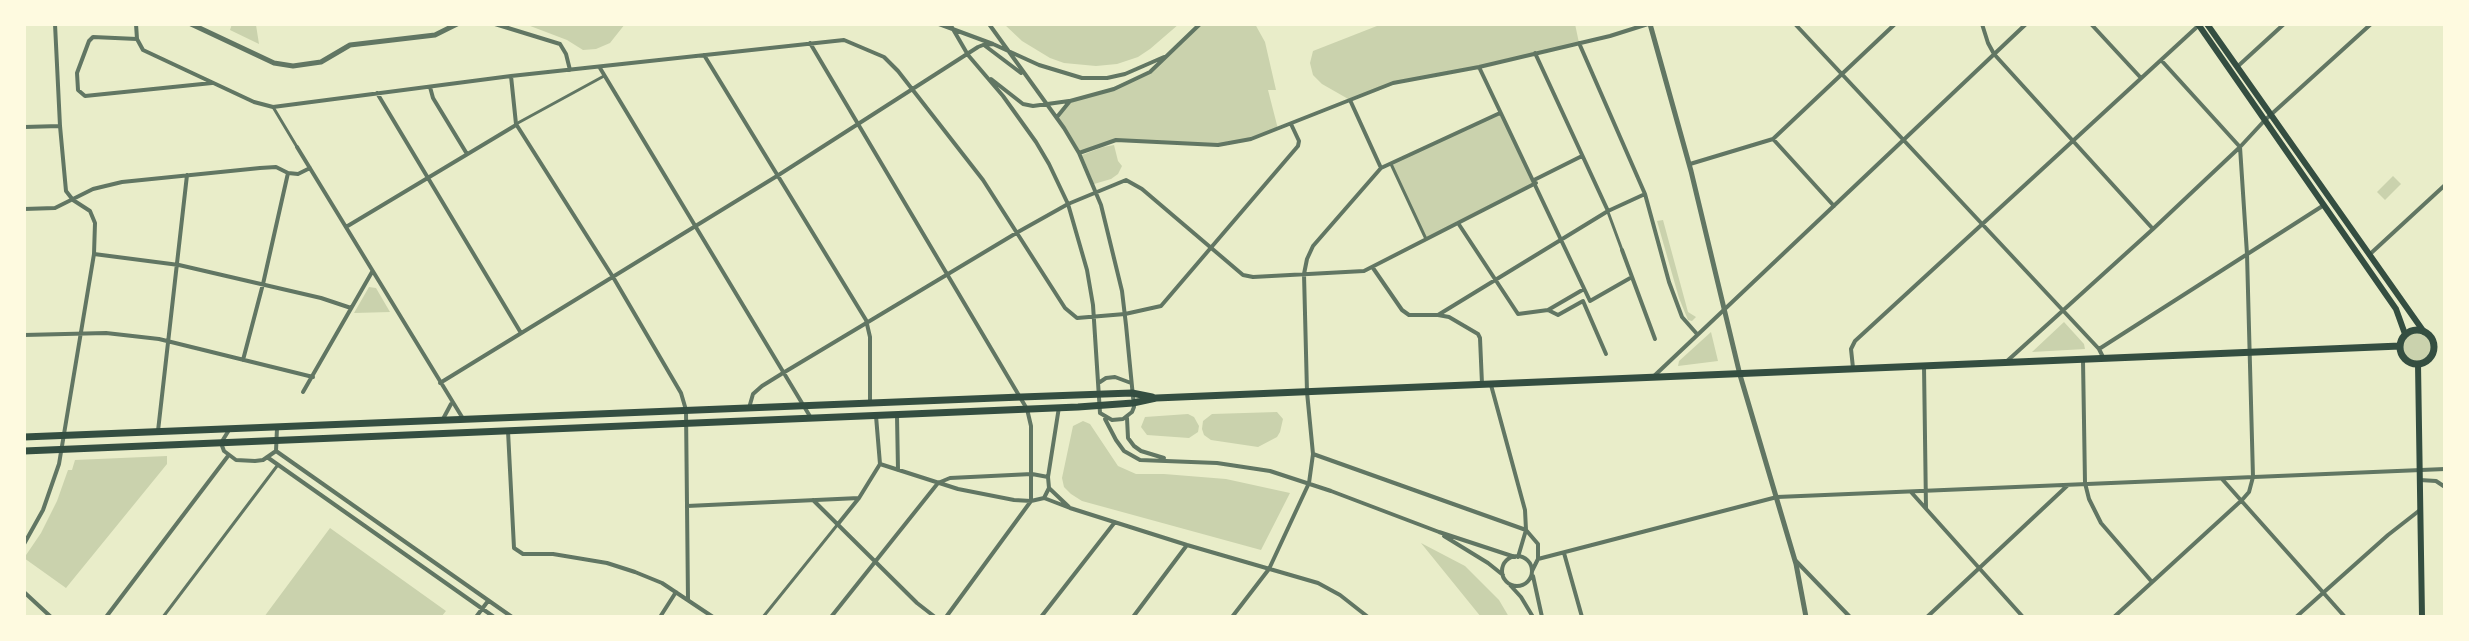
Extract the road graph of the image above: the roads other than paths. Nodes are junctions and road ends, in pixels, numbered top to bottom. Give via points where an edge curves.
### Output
1 (55, 24) edge
2 (136, 24) edge
3 (191, 24) edge
4 (457, 24) edge
5 (495, 24) edge
6 (939, 24) edge
7 (989, 24) edge
8 (1200, 24) edge
9 (1649, 24) edge
10 (1795, 24) edge
11 (1895, 24) edge
12 (1982, 24) edge
13 (2026, 24) edge
14 (2091, 24) edge
15 (2199, 24) edge
16 (2207, 24) edge
17 (2284, 24) edge
18 (2371, 24) edge
19 (951, 26) edge
20 (973, 37) junction
21 (138, 41) junction
22 (810, 43) junction
23 (1579, 43) junction
24 (993, 44) junction
25 (983, 45) junction
26 (1007, 50) junction
27 (1535, 53) junction
28 (1994, 54) junction
29 (703, 55) junction
30 (968, 55) junction
31 (1164, 57) junction
32 (2160, 59) junction
33 (1479, 67) junction
34 (2237, 67) junction
35 (600, 68) junction
36 (570, 70) junction
37 (1841, 74) junction
38 (604, 75) junction
39 (1023, 75) junction
40 (511, 76) junction
41 (986, 76) junction
42 (2141, 78) junction
43 (214, 83) junction
44 (430, 87) junction
45 (914, 90) junction
46 (377, 93) junction
47 (1350, 100) junction
48 (1070, 101) junction
49 (1049, 105) junction
50 (273, 107) junction
51 (1500, 113) junction
52 (1057, 117) junction
53 (2268, 118) junction
54 (516, 124) junction
55 (860, 124) junction
56 (1291, 124) junction
57 (60, 126) junction
58 (24, 127) edge
59 (1773, 139) junction
60 (1904, 140) junction
61 (2072, 142) junction
62 (297, 147) joint
63 (2240, 147) junction
64 (1079, 153) junction
65 (467, 154) junction
66 (1583, 156) junction
67 (1391, 164) junction
68 (1689, 164) junction
69 (310, 168) junction
70 (1381, 168) junction
71 (288, 173) junction
72 (187, 175) junction
73 (777, 176) junction
74 (428, 178) junction
75 (1535, 181) junction
76 (2445, 185) edge
77 (1096, 193) junction
78 (1645, 194) junction
79 (73, 200) junction
80 (1068, 204) junction
81 (2324, 205) junction
82 (1834, 206) junction
83 (24, 209) edge
84 (1608, 211) junction
85 (1458, 222) junction
86 (1980, 224) junction
87 (695, 226) junction
88 (346, 227) junction
89 (2153, 229) junction
90 (1018, 232) junction
91 (1426, 239) junction
92 (1562, 240) junction
93 (1209, 248) junction
94 (1622, 250) joint
95 (94, 254) junction
96 (2247, 254) junction
97 (2369, 255) junction
98 (179, 265) junction
99 (1373, 268) junction
100 (372, 272) junction
101 (1304, 274) junction
102 (949, 275) junction
103 (613, 277) junction
104 (1632, 277) junction
105 (1494, 279) junction
106 (263, 284) junction
107 (1583, 289) junction
108 (1583, 301) junction
109 (1725, 307) junction
110 (351, 308) junction
111 (1548, 310) junction
112 (2062, 311) junction
113 (1125, 314) junction
114 (1438, 315) junction
115 (1094, 317) junction
116 (867, 323) junction
117 (81, 332) junction
118 (2424, 332) junction
119 (521, 333) junction
120 (1697, 334) junction
121 (2405, 334) junction
122 (24, 335) edge
123 (1655, 339) dead end
124 (170, 341) junction
125 (2400, 346) junction
126 (2445, 346) edge
127 (2435, 347) junction
128 (2099, 349) junction
129 (2249, 353) junction
130 (1606, 354) dead end
131 (2104, 359) junction
132 (243, 360) junction
133 (2083, 360) junction
134 (2006, 362) junction
135 (2418, 364) junction
136 (1924, 366) junction
137 (1853, 368) junction
138 (783, 373) junction
139 (1740, 375) junction
140 (313, 377) junction
141 (1652, 378) junction
142 (440, 383) junction
143 (1099, 383) junction
144 (1131, 383) junction
145 (1486, 385) junction
146 (303, 392) dead end
147 (1307, 392) junction
148 (1132, 393) junction
149 (1099, 394) junction
150 (1061, 396) junction
151 (1021, 397) junction
152 (1155, 398) junction
153 (870, 403) junction
154 (1133, 403) junction
155 (451, 404) junction
156 (804, 405) junction
157 (1099, 405) junction
158 (1059, 407) junction
159 (749, 408) junction
160 (1027, 409) junction
161 (686, 410) junction
162 (897, 414) junction
163 (876, 415) junction
164 (1104, 417) junction
165 (1127, 417) junction
166 (811, 418) junction
167 (463, 419) junction
168 (442, 420) junction
169 (687, 423) junction
170 (277, 428) junction
171 (229, 430) junction
172 (508, 431) junction
173 (158, 432) junction
174 (64, 435) junction
175 (24, 437) edge
176 (278, 441) junction
177 (221, 443) junction
178 (60, 450) junction
179 (25, 451) edge
180 (276, 451) junction
181 (1313, 454) junction
182 (228, 456) junction
183 (267, 457) junction
184 (1166, 459) junction
185 (880, 464) junction
186 (277, 466) junction
187 (2445, 469) edge
188 (898, 470) junction
189 (2419, 470) junction
190 (1032, 474) junction
191 (1048, 477) junction
192 (2253, 477) junction
193 (2222, 479) junction
194 (2420, 480) junction
195 (938, 483) junction
196 (1309, 483) junction
197 (2085, 483) junction
198 (2069, 484) junction
199 (2445, 487) edge
200 (1049, 488) junction
201 (1926, 491) junction
202 (1911, 492) junction
203 (1777, 497) junction
204 (859, 498) junction
205 (1044, 498) junction
206 (812, 500) junction
207 (2242, 500) junction
208 (1031, 501) junction
209 (687, 506) junction
210 (1070, 508) junction
211 (1927, 509) junction
212 (2420, 510) junction
213 (1115, 522) junction
214 (838, 524) junction
215 (1526, 530) junction
216 (1439, 532) junction
217 (24, 544) edge
218 (1187, 545) junction
219 (1564, 553) junction
220 (1516, 557) junction
221 (1538, 559) junction
222 (1794, 559) junction
223 (875, 562) junction
224 (1979, 568) junction
225 (1269, 569) junction
226 (1532, 572) junction
227 (1503, 575) junction
228 (2152, 582) junction
229 (1508, 584) junction
230 (24, 592) edge
231 (676, 592) junction
232 (2323, 593) junction
233 (688, 600) junction
234 (488, 601) junction
235 (482, 609) junction
236 (51, 617) edge
237 (106, 617) edge
238 (163, 617) edge
239 (476, 617) edge
240 (494, 617) edge
241 (512, 617) edge
242 (660, 617) edge
243 (713, 617) edge
244 (763, 617) edge
245 (831, 617) edge
246 (935, 617) edge
247 (946, 617) edge
248 (1041, 617) edge
249 (1133, 617) edge
250 (1232, 617) edge
251 (1368, 617) edge
252 (1533, 617) edge
253 (1542, 617) edge
254 (1582, 617) edge
255 (1806, 617) edge
256 (1850, 617) edge
257 (1927, 617) edge
258 (2023, 617) edge
259 (2114, 617) edge
260 (2296, 617) edge
261 (2345, 617) edge
262 (2422, 617) edge

1 - 57 street
2 - 21 street
3 - 4 street via 274,63 293,66 321,62 350,45 435,35
5 - 36 street via 560,44
6 - 19 street
7 - 26 street
8 - 31 street
9 - 23 street
9 - 68 street
10 - 37 street
11 - 37 street
12 - 28 street
13 - 28 street
14 - 42 street
15 - 32 street
15 - 53 main road
16 - 34 main road
17 - 34 street
18 - 53 street
19 - 20 street
19 - 30 street
20 - 24 street
20 - 25 street
21 - 43 street via 143,50
21 - 43 street via 93,37 77,73 78,90 85,96
22 - 29 street
22 - 45 street via 844,40 884,57
22 - 55 street
23 - 27 street
23 - 78 street
24 - 25 street
24 - 26 street
25 - 30 street
25 - 39 street
26 - 31 street via 1082,78 1125,74
26 - 39 street
27 - 33 street
27 - 66 street
28 - 60 street
28 - 61 street
29 - 35 street
29 - 73 street
30 - 41 street
30 - 45 street
31 - 48 street via 1133,81
32 - 42 street
32 - 63 street
33 - 47 street via 1413,78
33 - 51 street
34 - 53 main road
35 - 36 street
35 - 38 street
36 - 40 street
37 - 59 street
37 - 60 street
38 - 54 street
38 - 87 street
39 - 49 street
40 - 44 street
40 - 54 street
41 - 49 street via 1023,104
41 - 80 street via 1036,142
42 - 61 street
43 - 50 street
44 - 46 street
44 - 65 street
45 - 55 street
45 - 90 street
46 - 50 street
46 - 74 street
47 - 56 street
47 - 70 street
48 - 49 street
48 - 52 street
49 - 52 street
50 - 62 street
51 - 67 street
51 - 75 street
52 - 64 street
53 - 63 street
53 - 81 main road
53 - 97 main road
54 - 65 street
54 - 103 street
55 - 73 street
55 - 102 street
56 - 64 street via 1234,143 1116,140
56 - 93 street via 1298,146
57 - 58 street
57 - 79 street via 66,191
59 - 68 street
59 - 82 street
60 - 82 street
60 - 86 street
61 - 86 street
61 - 89 street
62 - 69 street
63 - 89 street
63 - 96 street
64 - 77 street
65 - 74 street
66 - 75 street
66 - 84 street
67 - 70 street
67 - 91 street
68 - 109 street
69 - 71 street
69 - 88 street
70 - 101 street via 1313,246
71 - 72 street via 276,167
71 - 106 street
72 - 79 street via 122,182
72 - 98 street
73 - 87 street
73 - 116 street
74 - 88 street
74 - 119 street
75 - 85 street
75 - 92 street
76 - 97 street
77 - 80 street
77 - 93 street via 1126,180 1134,183
77 - 113 street
78 - 84 street
78 - 120 street via 1682,317
79 - 83 street via 55,208
79 - 95 street via 90,211 95,223
80 - 90 street
80 - 115 street
81 - 96 street
81 - 121 main road via 2396,309
82 - 109 street
84 - 92 street
84 - 94 street
85 - 91 street
85 - 105 street
86 - 112 street
86 - 137 street via 1855,341
87 - 103 street
87 - 138 street
88 - 100 street
89 - 112 street
90 - 102 street
90 - 115 street via 1071,314
91 - 99 street
92 - 105 street
92 - 107 street
93 - 101 street via 1243,275
93 - 113 street via 1161,306
94 - 104 street
95 - 98 street
95 - 117 street
96 - 128 street
96 - 129 street
97 - 118 main road
98 - 106 street
98 - 124 street
99 - 101 street
99 - 114 street via 1402,310
100 - 110 street
100 - 142 street
101 - 147 street
102 - 116 street
102 - 151 street
103 - 119 street
103 - 161 street
104 - 107 street via 1590,301
104 - 123 street
105 - 111 street via 1518,314
105 - 114 street
106 - 110 street
106 - 132 street
107 - 108 street
107 - 111 street
108 - 111 street via 1558,315
108 - 130 street
109 - 120 street
109 - 139 street
110 - 140 street
112 - 128 street
112 - 134 street
113 - 115 street
113 - 144 street
114 - 145 street via 1478,334
115 - 143 street
116 - 138 street
116 - 153 street
117 - 122 street
117 - 124 street
117 - 174 street
118 - 121 main road
118 - 127 main road
119 - 142 street
120 - 141 street
121 - 125 main road
124 - 132 street
124 - 173 street
125 - 129 main road
125 - 135 main road via 2407,361
126 - 127 main road
127 - 135 main road
128 - 131 street
129 - 131 main road
129 - 192 street
131 - 133 main road
132 - 140 street
133 - 134 main road
133 - 197 street
134 - 136 main road
135 - 189 main road
136 - 137 main road
136 - 201 street
137 - 139 main road
138 - 156 street
138 - 159 street via 753,394
139 - 141 main road
139 - 203 street
140 - 146 street
141 - 145 main road
142 - 155 street
143 - 144 street via 1115,377
143 - 149 street
144 - 148 street
145 - 147 main road
145 - 215 street via 1525,510
147 - 152 main road
147 - 181 street
148 - 149 main road
148 - 152 main road
148 - 154 street
149 - 150 main road
149 - 157 street
150 - 151 main road
150 - 160 main road
151 - 153 main road
151 - 160 street
152 - 154 main road
153 - 156 main road
154 - 157 main road
154 - 165 street
155 - 167 street
155 - 168 street
156 - 159 main road
156 - 166 street
157 - 158 main road
157 - 164 street
158 - 160 main road
158 - 191 street
159 - 161 main road
160 - 162 main road
160 - 190 street
161 - 167 main road
161 - 169 street
162 - 163 main road
162 - 188 street
163 - 166 main road
163 - 185 street
164 - 165 street
164 - 184 street via 1130,456
165 - 184 street via 1134,446
166 - 169 main road
167 - 168 main road
168 - 170 main road
169 - 172 main road
169 - 209 street
170 - 171 main road
170 - 176 street
171 - 173 main road
171 - 177 street
172 - 176 main road
172 - 231 street via 514,548 523,554 607,563
173 - 174 main road
174 - 175 main road
174 - 178 street
176 - 177 main road
176 - 180 street
177 - 178 main road
177 - 182 street
178 - 179 main road
178 - 217 street via 43,510
180 - 183 street
180 - 234 street
181 - 196 street
181 - 215 street
182 - 183 street via 246,461
182 - 237 street
183 - 186 street
184 - 196 street via 1270,471
185 - 188 street
185 - 204 street
186 - 235 street
186 - 238 street
187 - 189 street
188 - 195 street
189 - 192 street
189 - 194 main road
190 - 191 street
190 - 195 street
190 - 208 street
191 - 200 street
192 - 193 street
192 - 207 street
193 - 197 street
193 - 207 street
194 - 199 street
194 - 212 main road
195 - 208 street
195 - 223 street
196 - 216 street
196 - 225 street
197 - 198 street
197 - 228 street via 2101,523
198 - 201 street
198 - 224 street
200 - 205 street
200 - 210 street
201 - 202 street
201 - 211 street
202 - 203 street
202 - 211 street
203 - 219 street
203 - 222 street
204 - 206 street
204 - 214 street
205 - 208 street
205 - 210 street
206 - 209 street
206 - 214 street
207 - 228 street
207 - 232 street
208 - 247 street
209 - 233 street
210 - 213 street
211 - 224 street
212 - 232 street
212 - 262 main road
213 - 218 street
213 - 248 street
214 - 223 street
214 - 244 street
215 - 220 street
215 - 221 street via 1538,544
216 - 220 street
216 - 227 street
218 - 225 street
218 - 249 street
219 - 221 street
219 - 254 street
220 - 226 street via 1527,560
220 - 227 street via 1504,565
221 - 226 street
222 - 255 street
222 - 256 street
223 - 245 street
223 - 246 street
224 - 257 street
224 - 258 street
225 - 250 street
225 - 251 street via 1318,583
226 - 229 street via 1525,584
226 - 253 street
227 - 229 street
228 - 259 street
229 - 252 street
230 - 236 street
231 - 233 street
231 - 242 street
232 - 260 street
232 - 261 street
233 - 243 street
234 - 235 street
234 - 241 street
235 - 239 street
235 - 240 street

